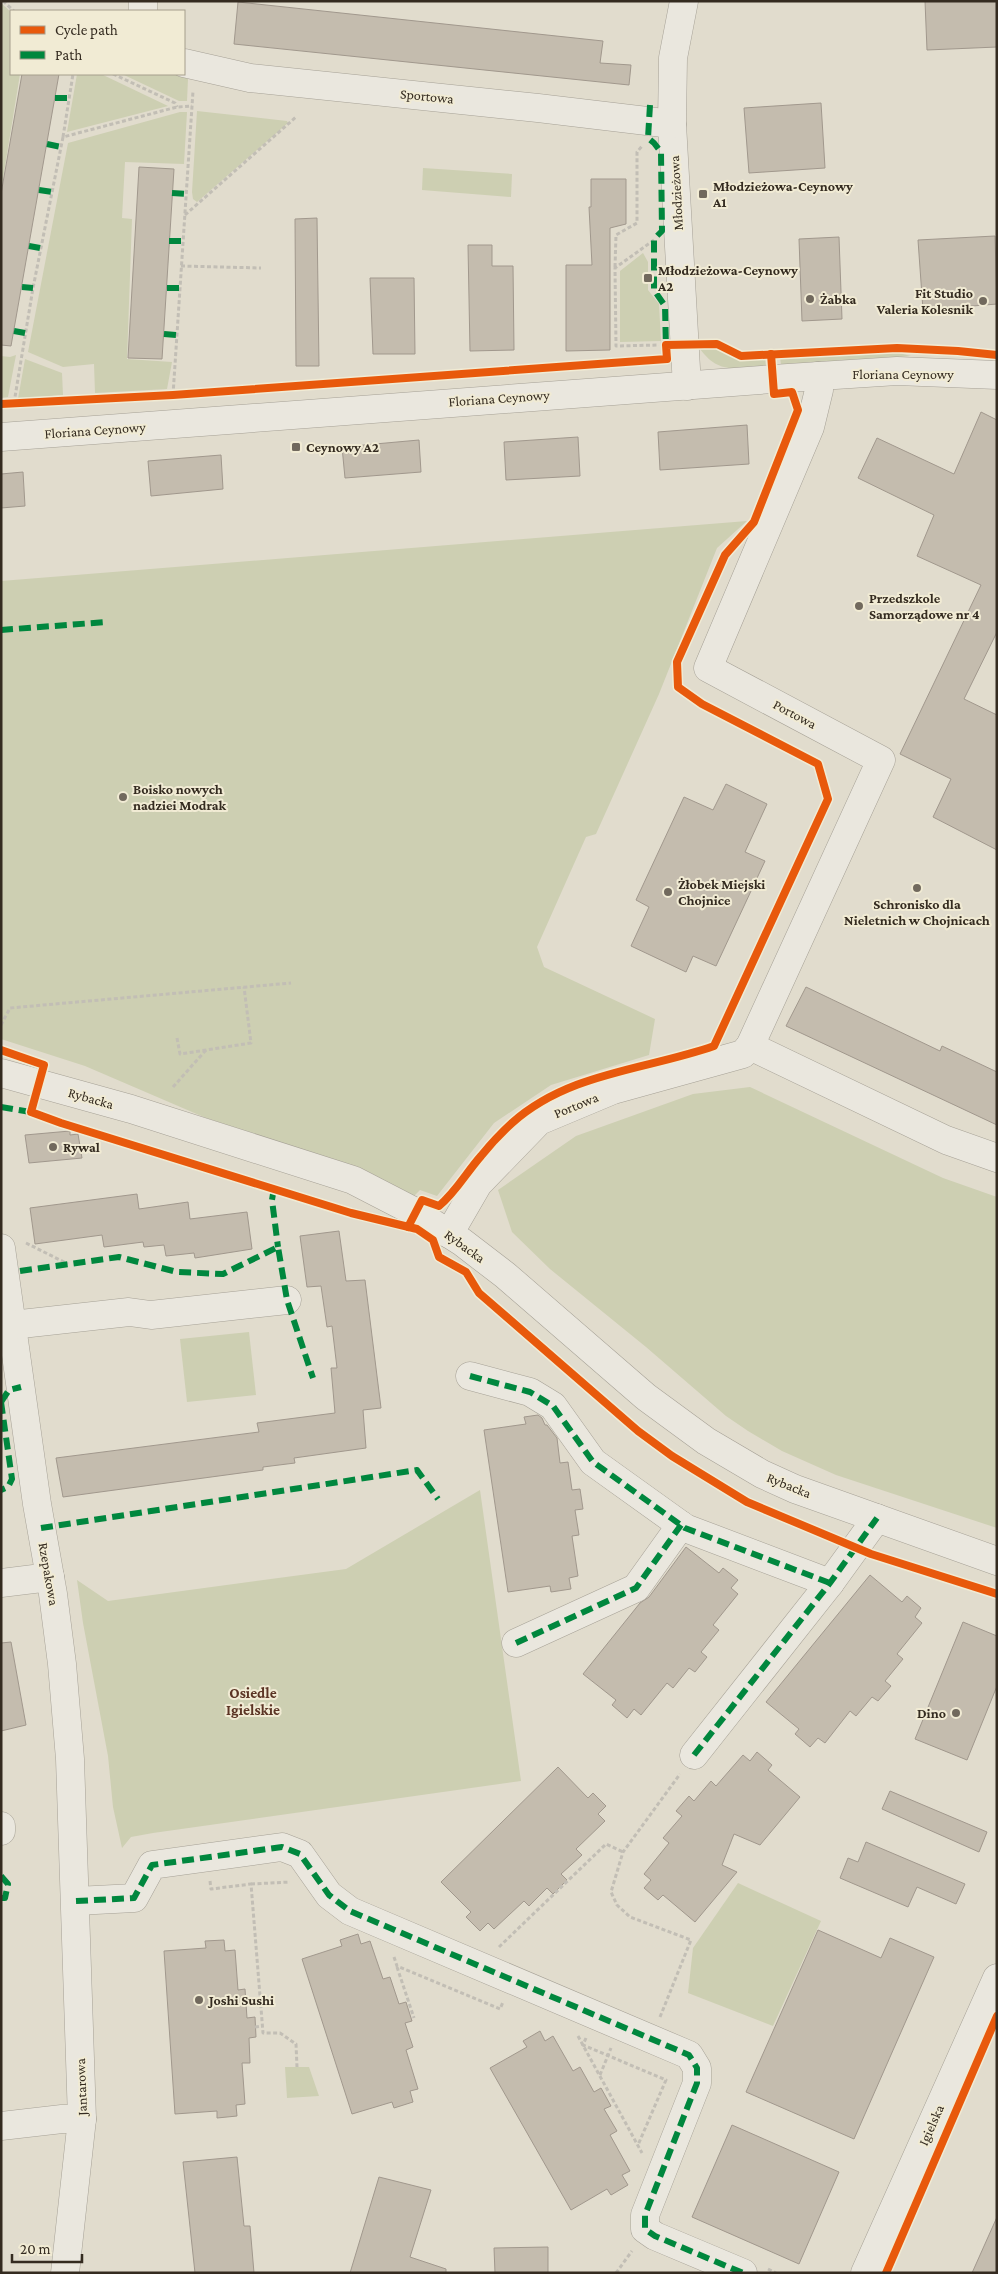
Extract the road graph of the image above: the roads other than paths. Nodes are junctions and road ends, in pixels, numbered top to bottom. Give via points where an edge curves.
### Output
1 (684, 1) edge
2 (189, 65) edge
3 (672, 124) junction
4 (997, 375) edge
5 (818, 376) junction
6 (687, 386) junction
7 (1, 437) edge
8 (750, 1046) junction
9 (1, 1073) edge
10 (997, 1158) edge
11 (450, 1234) junction
12 (12, 1245) edge
13 (287, 1300) dead end
14 (8, 1316) edge
15 (470, 1376) dead end
16 (877, 1518) junction
17 (681, 1525) junction
18 (997, 1561) edge
19 (50, 1577) junction
20 (1, 1583) edge
21 (830, 1583) junction
22 (516, 1643) dead end
23 (694, 1755) road end
24 (1, 1826) edge
25 (1, 1831) edge
26 (76, 1901) junction
27 (997, 1978) edge
28 (82, 2119) junction
29 (1, 2126) edge
30 (65, 2273) edge
31 (742, 2273) edge
32 (865, 2273) edge

1 - 3 street, Młodzieżowa via 673,58
2 - 3 street, Sportowa via 250,78
3 - 6 street, Młodzieżowa
4 - 5 street, Floriana Ceynowy via 897,371
5 - 6 street, Floriana Ceynowy
5 - 8 street, Portowa via 819,390 810,427 708,668 881,760
6 - 7 street, Floriana Ceynowy
8 - 10 street via 946,1140
8 - 11 street, Portowa via 744,1054 612,1090 539,1121 478,1184
9 - 11 street, Rybacka via 141,1112 352,1180
11 - 16 street, Rybacka via 505,1275 646,1398 706,1440 762,1474
12 - 14 street, Rzepakowa
13 - 14 street via 151,1316 129,1312
14 - 19 street, Rzepakowa
15 - 17 street via 530,1392 553,1406 593,1462
16 - 18 street, Rybacka
16 - 21 street
17 - 21 street
17 - 22 street via 636,1588
19 - 20 street
19 - 26 street, Rzepakowa via 70,1749
21 - 23 street
24 - 25 street
26 - 28 street, Jantarowa
26 - 31 street via 134,1898 152,1864 282,1847 300,1854 335,1901 350,1911 689,2054 697,2068 697,2083 646,2210 645,2228 655,2236
27 - 32 street, Igielska
28 - 29 street
28 - 30 street, Jantarowa

